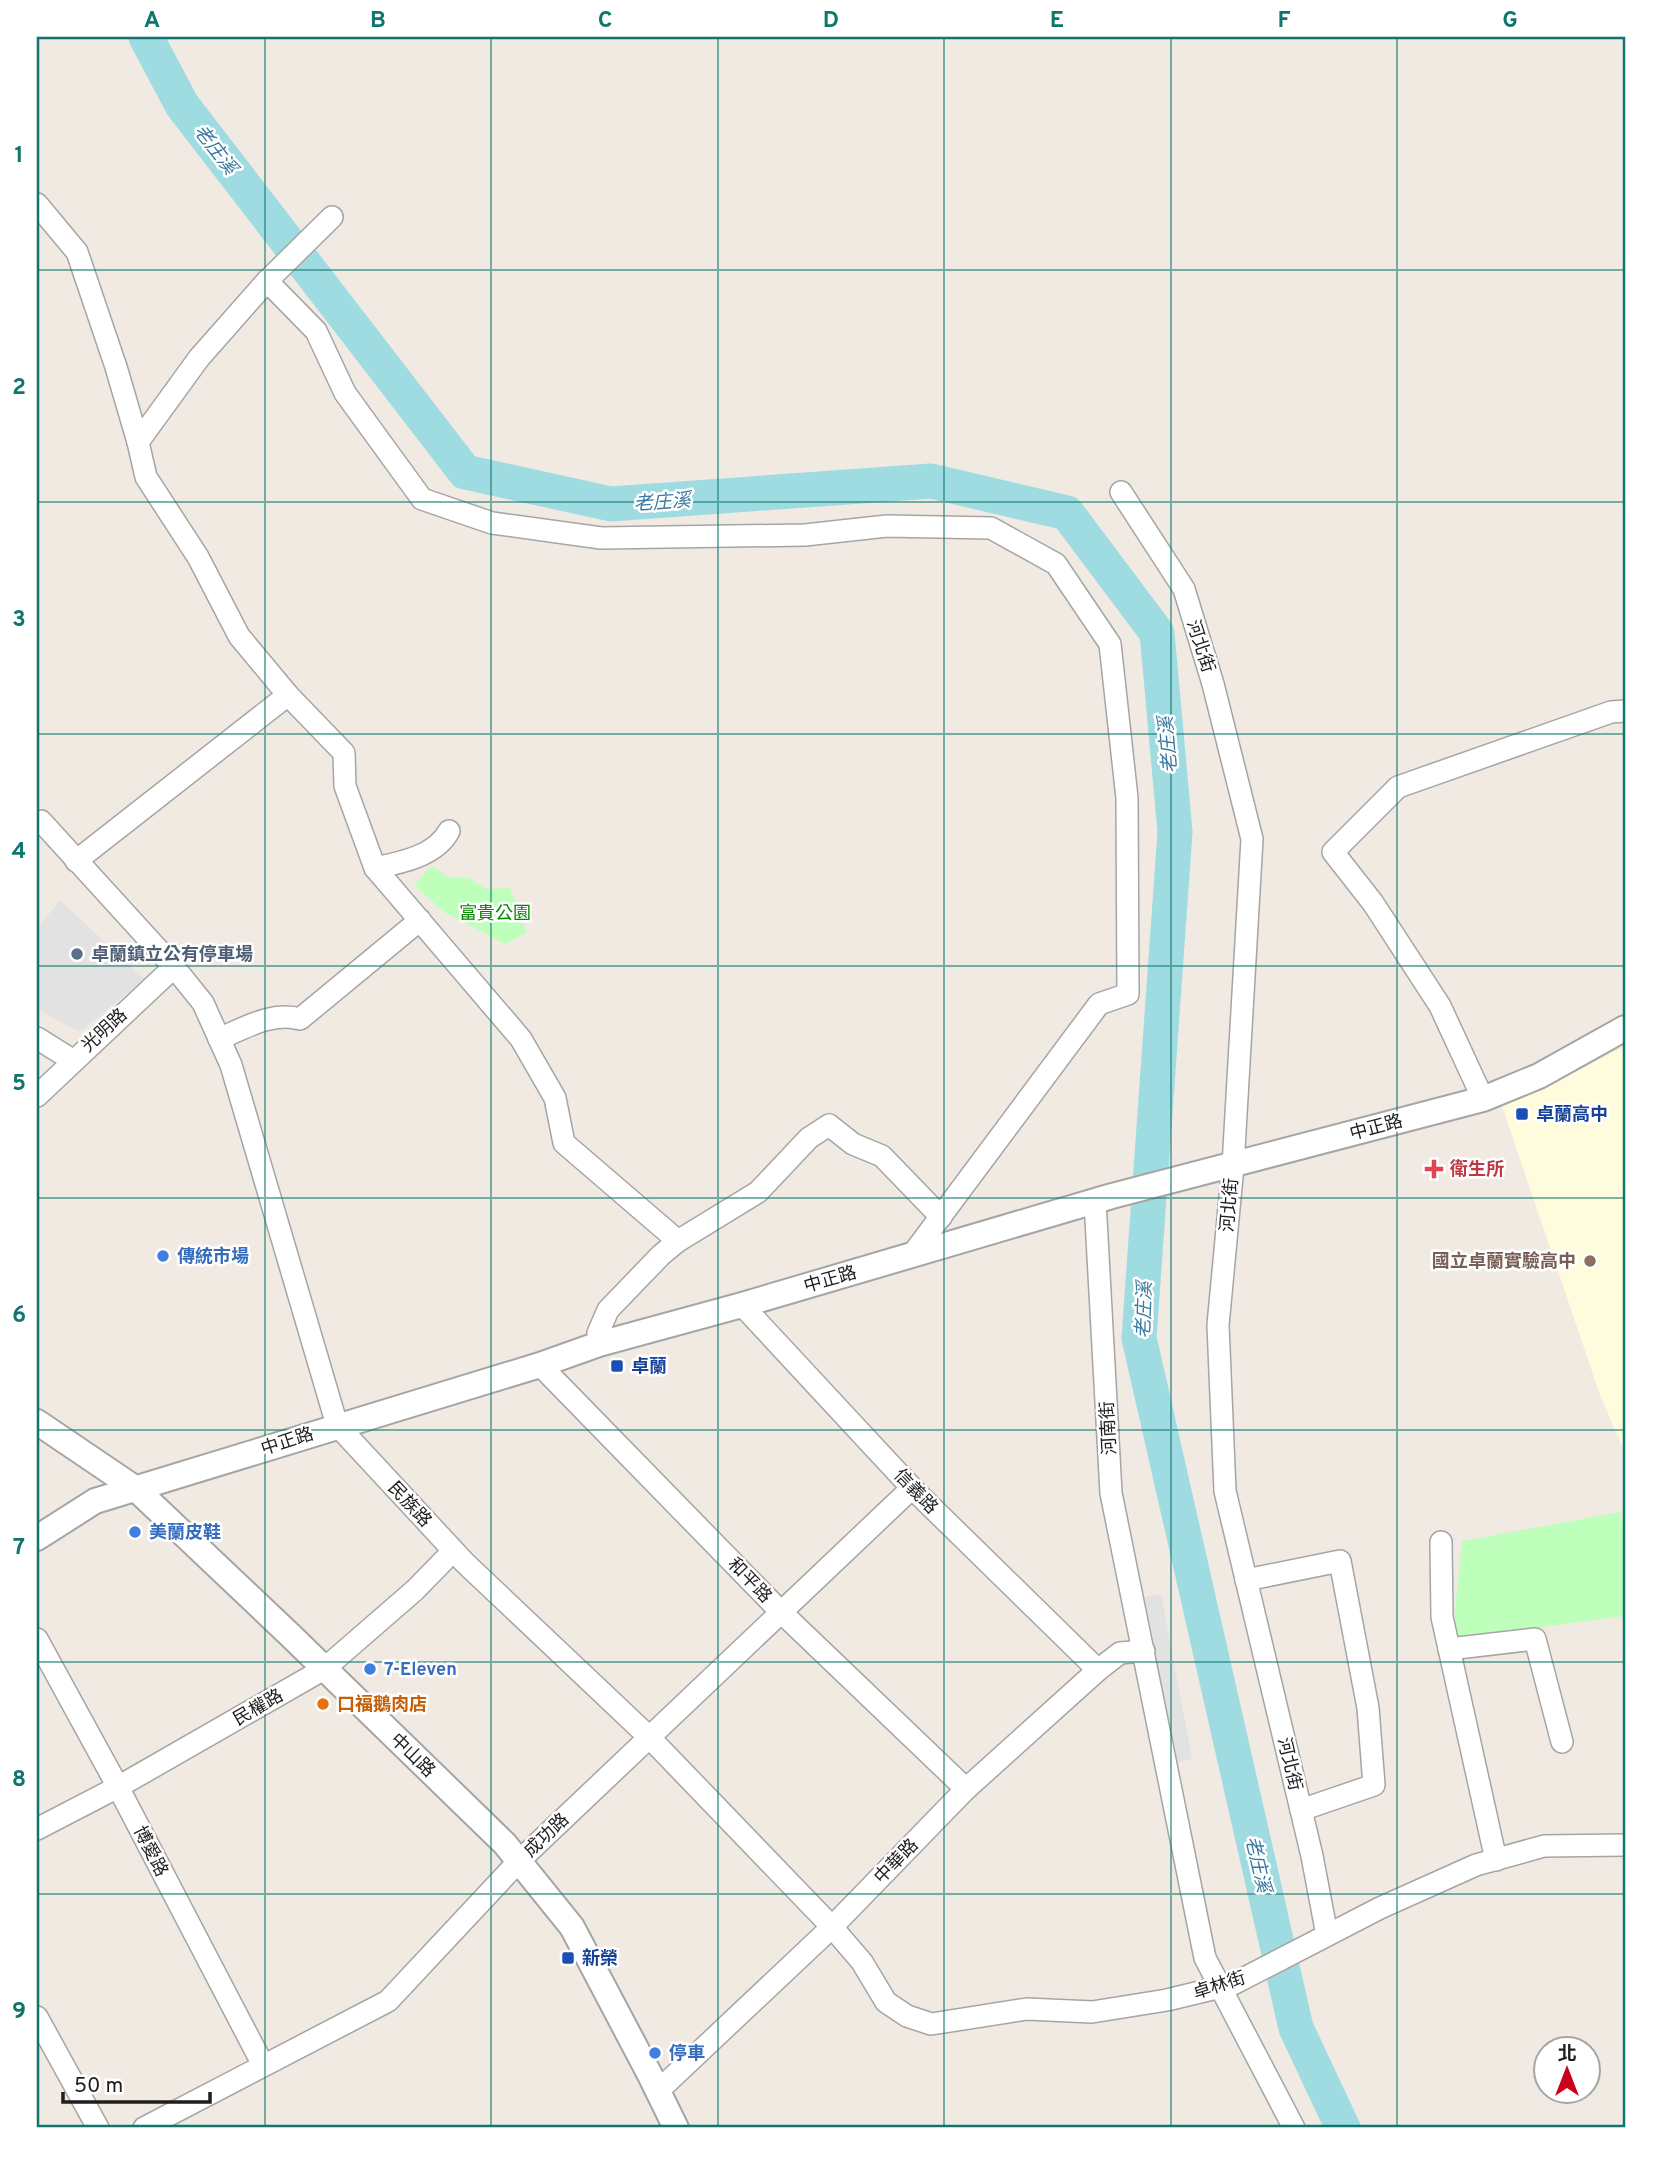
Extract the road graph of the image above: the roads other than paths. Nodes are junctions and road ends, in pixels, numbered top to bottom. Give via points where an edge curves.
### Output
1 (37, 204) edge
2 (332, 217) dead end
3 (267, 281) junction
4 (138, 442) junction
5 (1121, 492) dead end
6 (288, 695) junction
7 (1625, 711) edge
8 (41, 821) dead end
9 (449, 831) dead end
10 (76, 861) junction
11 (375, 868) junction
12 (420, 920) junction
13 (174, 967) junction
14 (1625, 1028) edge
15 (37, 1038) edge
16 (219, 1039) junction
17 (72, 1060) junction
18 (37, 1096) edge
19 (1483, 1099) junction
20 (1233, 1166) junction
21 (1103, 1199) junction
22 (941, 1217) junction
23 (678, 1241) junction
24 (912, 1255) junction
25 (742, 1305) junction
26 (599, 1344) junction
27 (540, 1365) junction
28 (37, 1422) edge
29 (337, 1425) junction
30 (912, 1488) junction
31 (136, 1489) junction
32 (37, 1538) edge
33 (1441, 1542) dead end
34 (453, 1550) junction
35 (1246, 1580) junction
36 (781, 1612) junction
37 (37, 1639) edge
38 (1449, 1649) junction
39 (1144, 1651) junction
40 (324, 1669) junction
41 (1097, 1670) junction
42 (649, 1737) junction
43 (1562, 1742) dead end
44 (118, 1787) junction
45 (966, 1789) junction
46 (1301, 1810) junction
47 (37, 1829) edge
48 (1625, 1845) edge
49 (1496, 1860) junction
50 (519, 1861) junction
51 (832, 1927) junction
52 (1327, 1935) junction
53 (1219, 1988) junction
54 (37, 2017) edge
55 (262, 2065) junction
56 (658, 2091) junction
57 (98, 2128) edge
58 (144, 2128) edge
59 (676, 2128) edge
60 (1294, 2128) edge

1 - 4 street via 77,252
2 - 3 street
3 - 4 street via 199,358
3 - 22 street via 316,331 345,393 422,499 492,523 601,538 805,535 887,526 991,528 1056,564 1110,644 1127,797 1128,994 1099,1004
4 - 6 street via 146,477 198,558 239,636
5 - 20 street, 河北街 via 1184,589 1252,839
6 - 10 street
6 - 11 street via 344,753 345,786
7 - 19 street via 1398,787 1333,852 1373,903 1440,1006
8 - 10 street, 民族路
9 - 11 street via 444,841 406,862
10 - 13 street, 民族路
11 - 12 street
12 - 16 street via 300,1019 286,1015
12 - 23 street via 521,1039 555,1098 564,1143
13 - 16 street, 民族路 via 203,1003
13 - 17 street, 光明路
14 - 19 street, 中正路 via 1539,1076
15 - 17 street
16 - 29 street, 民族路 via 231,1065
17 - 18 street, 光明路
19 - 20 street, 中正路
20 - 21 street, 中正路
20 - 35 street, 河北街 via 1218,1325 1225,1491
21 - 24 street, 中正路
21 - 39 street, 河南街 via 1111,1493
22 - 23 street via 882,1156 853,1144 829,1125 809,1138 758,1192
22 - 24 street
23 - 26 street via 608,1310 598,1333
24 - 25 street, 中正路
25 - 26 street, 中正路
25 - 30 street, 信義路
26 - 27 street, 中正路
27 - 29 street, 中正路
27 - 36 street, 和平路
28 - 31 street, 中山路
29 - 31 street, 中正路
29 - 34 street, 民族路
30 - 36 street, 成功路
30 - 41 street, 信義路
31 - 32 street, 中正路 via 95,1501
31 - 40 street, 中山路
33 - 38 street via 1442,1617
34 - 40 street, 民權路 via 415,1590
34 - 42 street, 民族路
35 - 46 street, 河北街
35 - 46 street via 1340,1561 1368,1708 1374,1785
36 - 42 street, 成功路
36 - 45 street, 和平路
37 - 44 street, 博愛路
38 - 43 street via 1535,1639
38 - 49 street
39 - 41 street, 中華路 via 1120,1653
39 - 53 street, 河南街 via 1205,1958
40 - 44 street, 民權路
40 - 50 street, 中山路
41 - 45 street, 中華路
42 - 50 street, 成功路
42 - 51 street, 民族路
44 - 47 street, 民權路
44 - 55 street, 博愛路
45 - 51 street, 中華路
46 - 52 street, 河北街
48 - 49 street, 卓林街 via 1544,1846
49 - 52 street, 卓林街 via 1476,1865
50 - 55 street, 成功路 via 388,2001
50 - 56 street, 中山路 via 572,1927
51 - 53 street, 卓林街 via 862,1962 886,2002 931,2024 1027,2010 1093,2012
51 - 56 street, 中華路
52 - 53 street, 卓林街
53 - 60 street, 河南街
54 - 57 street
55 - 58 street, 成功路
56 - 59 street, 中山路

